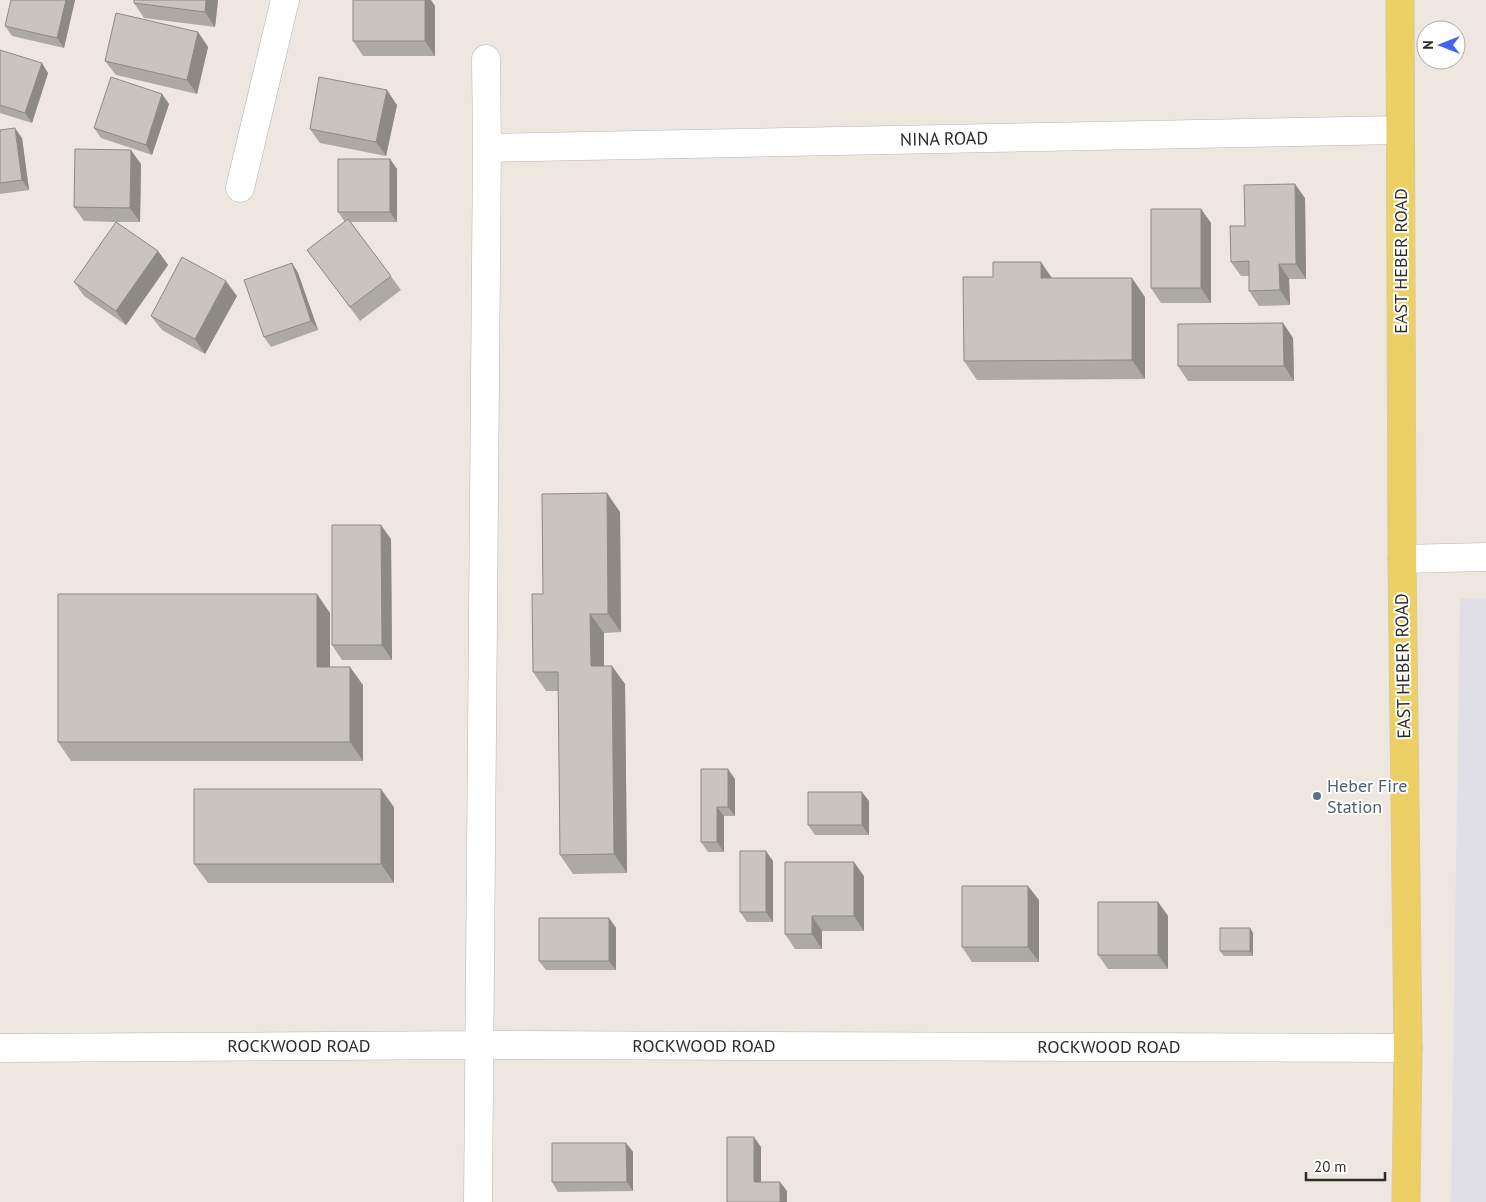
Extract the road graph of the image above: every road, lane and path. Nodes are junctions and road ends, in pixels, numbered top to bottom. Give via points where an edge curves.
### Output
1 (285, 0) edge
2 (1400, 0) edge
3 (486, 60) dead end
4 (1400, 130) junction
5 (487, 148) junction
6 (240, 188) dead end
7 (1486, 557) edge
8 (1402, 559) junction
9 (478, 1045) junction
10 (0, 1048) edge
11 (1408, 1048) junction
12 (478, 1202) edge
13 (1406, 1202) edge

1 - 6 street
2 - 4 main road, EAST HEBER ROAD
3 - 5 street
4 - 5 street, NINA ROAD
4 - 8 main road, EAST HEBER ROAD
5 - 9 street
7 - 8 street
8 - 11 main road, EAST HEBER ROAD
9 - 10 street, ROCKWOOD ROAD
9 - 11 street, ROCKWOOD ROAD
9 - 12 street
11 - 13 main road, EAST HEBER ROAD

